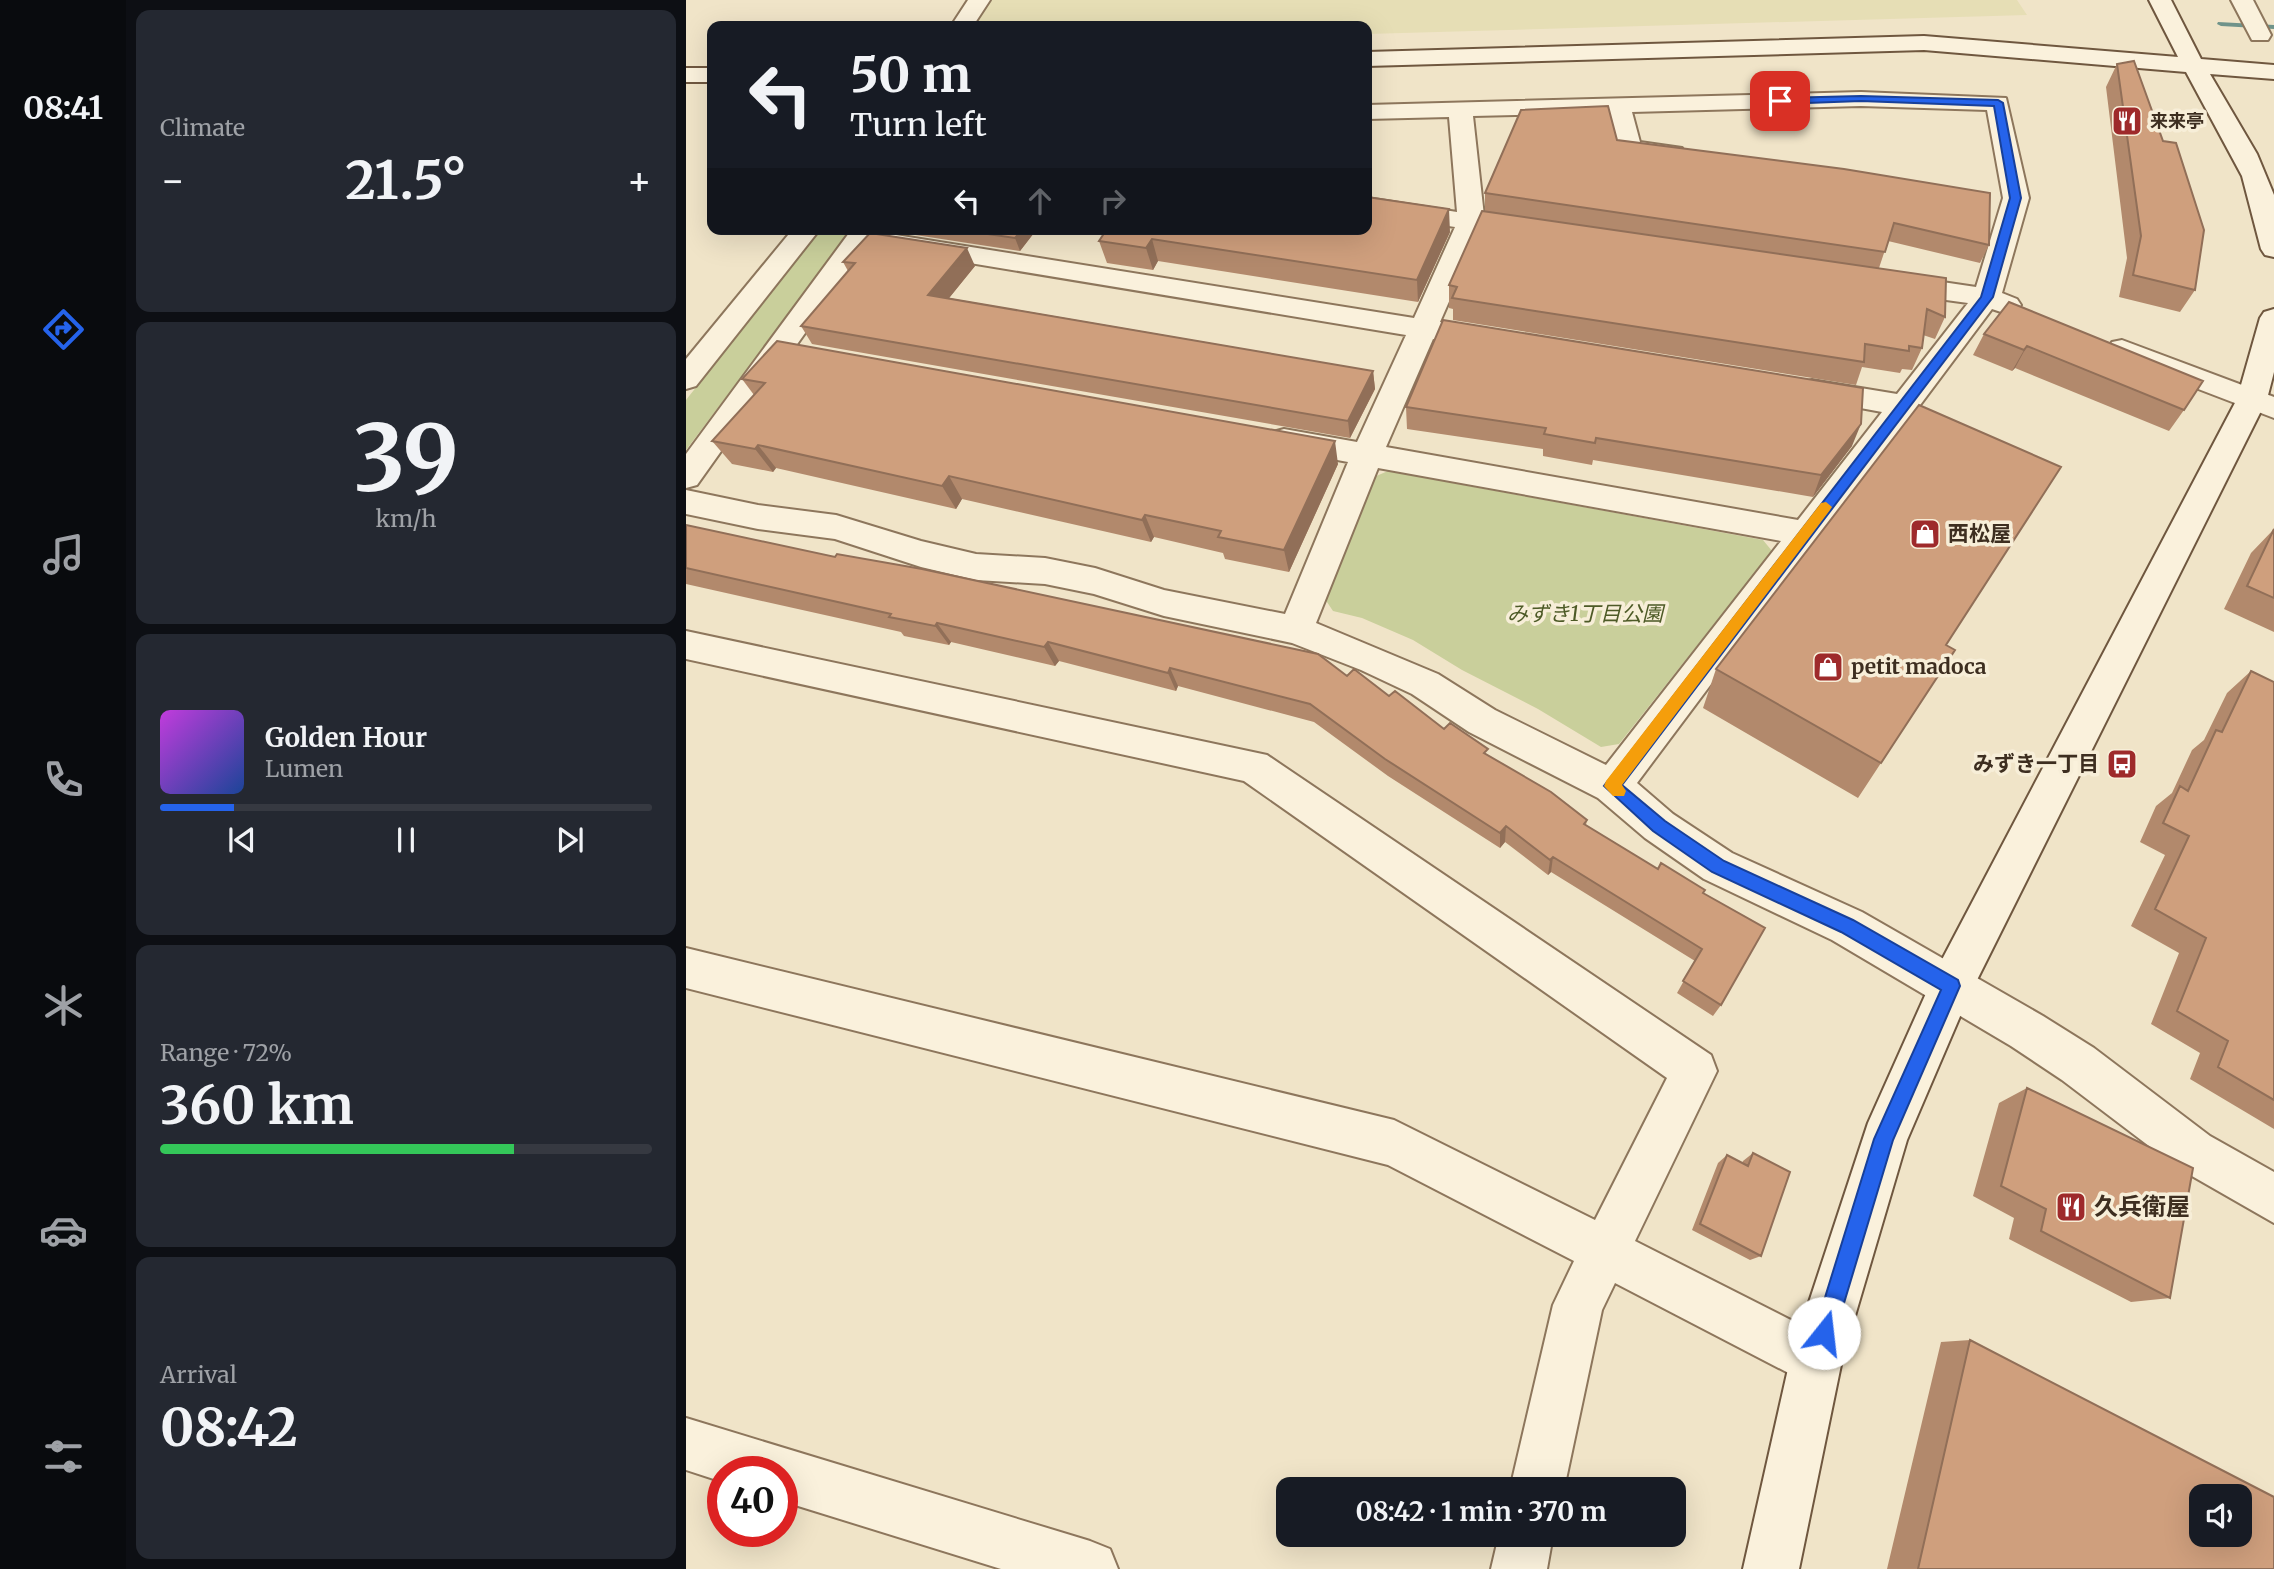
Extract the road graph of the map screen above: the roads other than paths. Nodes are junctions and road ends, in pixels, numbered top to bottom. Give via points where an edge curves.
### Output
1 (979, 0) edge
2 (2160, 0) edge
3 (2242, 0) edge
4 (965, 21) edge
5 (2260, 35) dead end
6 (1372, 59) edge
7 (2193, 65) junction
8 (2274, 72) edge
9 (686, 75) edge
10 (707, 75) edge
11 (1618, 105) junction
12 (1460, 109) junction
13 (1372, 112) edge
14 (1698, 157) edge
15 (1988, 195) edge
16 (2016, 198) junction
17 (1372, 207) edge
18 (1471, 222) junction
19 (1552, 233) edge
20 (802, 235) edge
21 (862, 235) edge
22 (875, 235) edge
23 (2274, 249) edge
24 (1865, 279) edge
25 (1987, 297) junction
26 (2037, 317) edge
27 (2274, 318) edge
28 (1423, 328) junction
29 (2101, 341) edge
30 (1519, 344) edge
31 (686, 379) edge
32 (1780, 385) edge
33 (2263, 403) edge
34 (1904, 405) junction
35 (1258, 436) edge
36 (1367, 455) junction
37 (686, 477) edge
38 (686, 502) edge
39 (1805, 533) junction
40 (1296, 630) junction
41 (686, 645) edge
42 (1612, 786) junction
43 (686, 968) edge
44 (1951, 986) junction
45 (2274, 1199) edge
46 (1603, 1252) junction
47 (1816, 1360) junction
48 (686, 1444) edge
49 (725, 1456) edge
50 (1539, 1477) edge
51 (798, 1479) edge
52 (1524, 1547) edge
53 (1090, 1569) edge
54 (1519, 1569) edge
55 (1771, 1569) edge

1 - 4 street
2 - 7 street
3 - 5 street
6 - 7 street via 1924,43
7 - 8 street
7 - 23 street via 2248,156 2265,201
9 - 10 street
11 - 12 street
11 - 14 street via 1629,148
11 - 16 street via 1861,99 1998,103
12 - 13 street
12 - 18 street
15 - 16 street
16 - 25 street
17 - 18 street
18 - 19 street
18 - 28 street
20 - 31 street
21 - 37 street via 792,353
22 - 28 street
24 - 25 street
25 - 26 street
25 - 34 street
27 - 33 street
28 - 30 street
28 - 36 street
29 - 33 street
32 - 34 street
33 - 44 street
34 - 39 street
35 - 36 street
36 - 39 street
36 - 40 street
38 - 40 street via 836,527 976,567 1082,578 1164,603
39 - 42 street
40 - 42 street via 1425,684 1482,721
41 - 46 street via 1254,767 1695,1071
42 - 44 street via 1659,826 1718,866 1847,926
43 - 46 street via 1394,1143
44 - 45 street via 2078,1064 2194,1153
44 - 47 street via 1884,1139
46 - 47 street
46 - 50 street via 1578,1305
47 - 55 street
48 - 49 street
51 - 53 street
52 - 54 street

